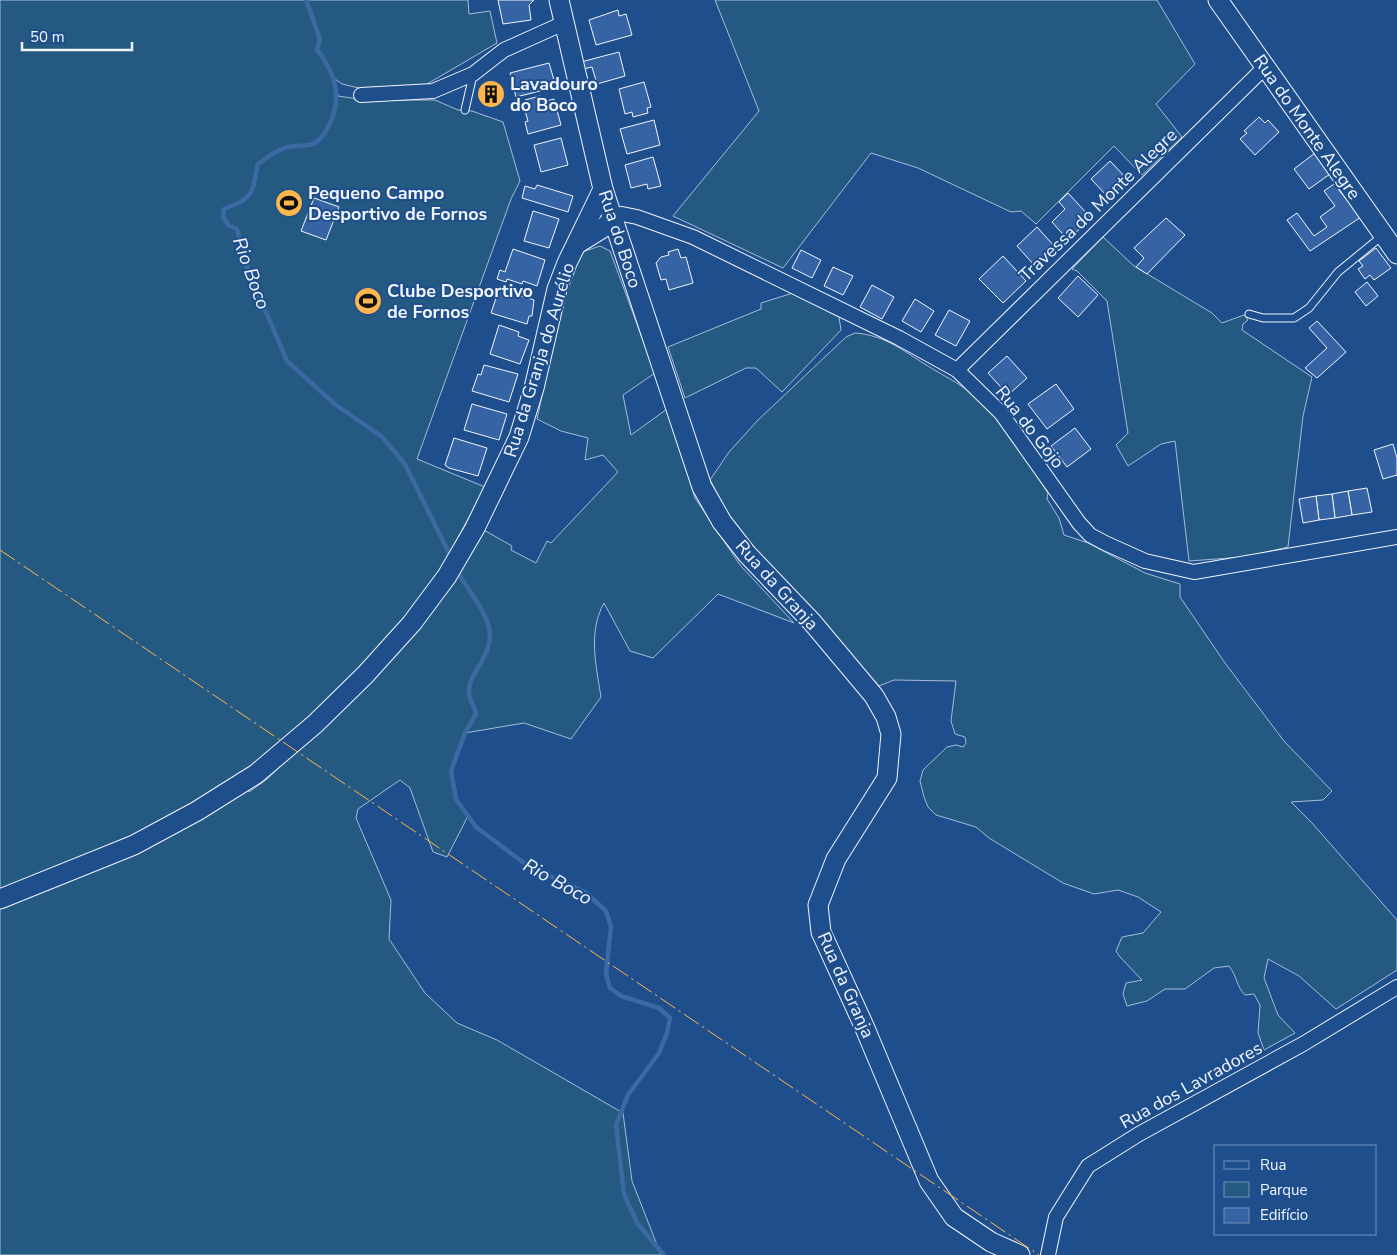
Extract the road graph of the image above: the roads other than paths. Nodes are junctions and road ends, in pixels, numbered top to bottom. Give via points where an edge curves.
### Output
1 (559, 0) edge
2 (1218, 0) edge
3 (564, 23) junction
4 (1265, 67) junction
5 (473, 74) junction
6 (361, 95) dead end
7 (465, 110) dead end
8 (603, 189) junction
9 (614, 217) junction
10 (1384, 235) junction
11 (577, 244) junction
12 (1397, 254) edge
13 (1249, 314) dead end
14 (957, 370) junction
15 (697, 474) joint
16 (1397, 537) edge
17 (0, 899) edge
18 (1397, 987) edge
19 (1020, 1255) edge
20 (1048, 1255) edge

1 - 3 street, Rua do Boco
2 - 4 street, Rua do Monte Alegre
3 - 5 street via 504,50
3 - 8 street, Rua do Boco
4 - 10 street, Rua do Monte Alegre
4 - 14 street, Travessa do Monte Alegre
5 - 6 street via 433,91
5 - 7 lane
8 - 9 street, Rua do Boco
8 - 11 street, Rua da Granja do Aurélio
9 - 11 street, Rua da Granja do Aurélio via 606,226
9 - 14 street, Rua do Gojo via 622,214 638,217 693,237
9 - 15 street, Rua do Boco
10 - 12 street, Rua do Monte Alegre
10 - 13 lane via 1338,272 1309,308 1294,318 1263,318
11 - 17 street, Rua da Granja do Aurélio via 557,289 519,437 448,576 412,623 315,724 256,774 134,846
14 - 16 street, Rua do Gojo via 1001,413 1090,535 1145,561 1194,572
15 - 19 street, Rua da Granja via 722,522 747,554 812,622 874,696 886,717 891,734 887,778 836,859 818,905 821,932 929,1181 954,1216 991,1242
18 - 20 street, Rua dos Lavradores via 1088,1166 1056,1217

